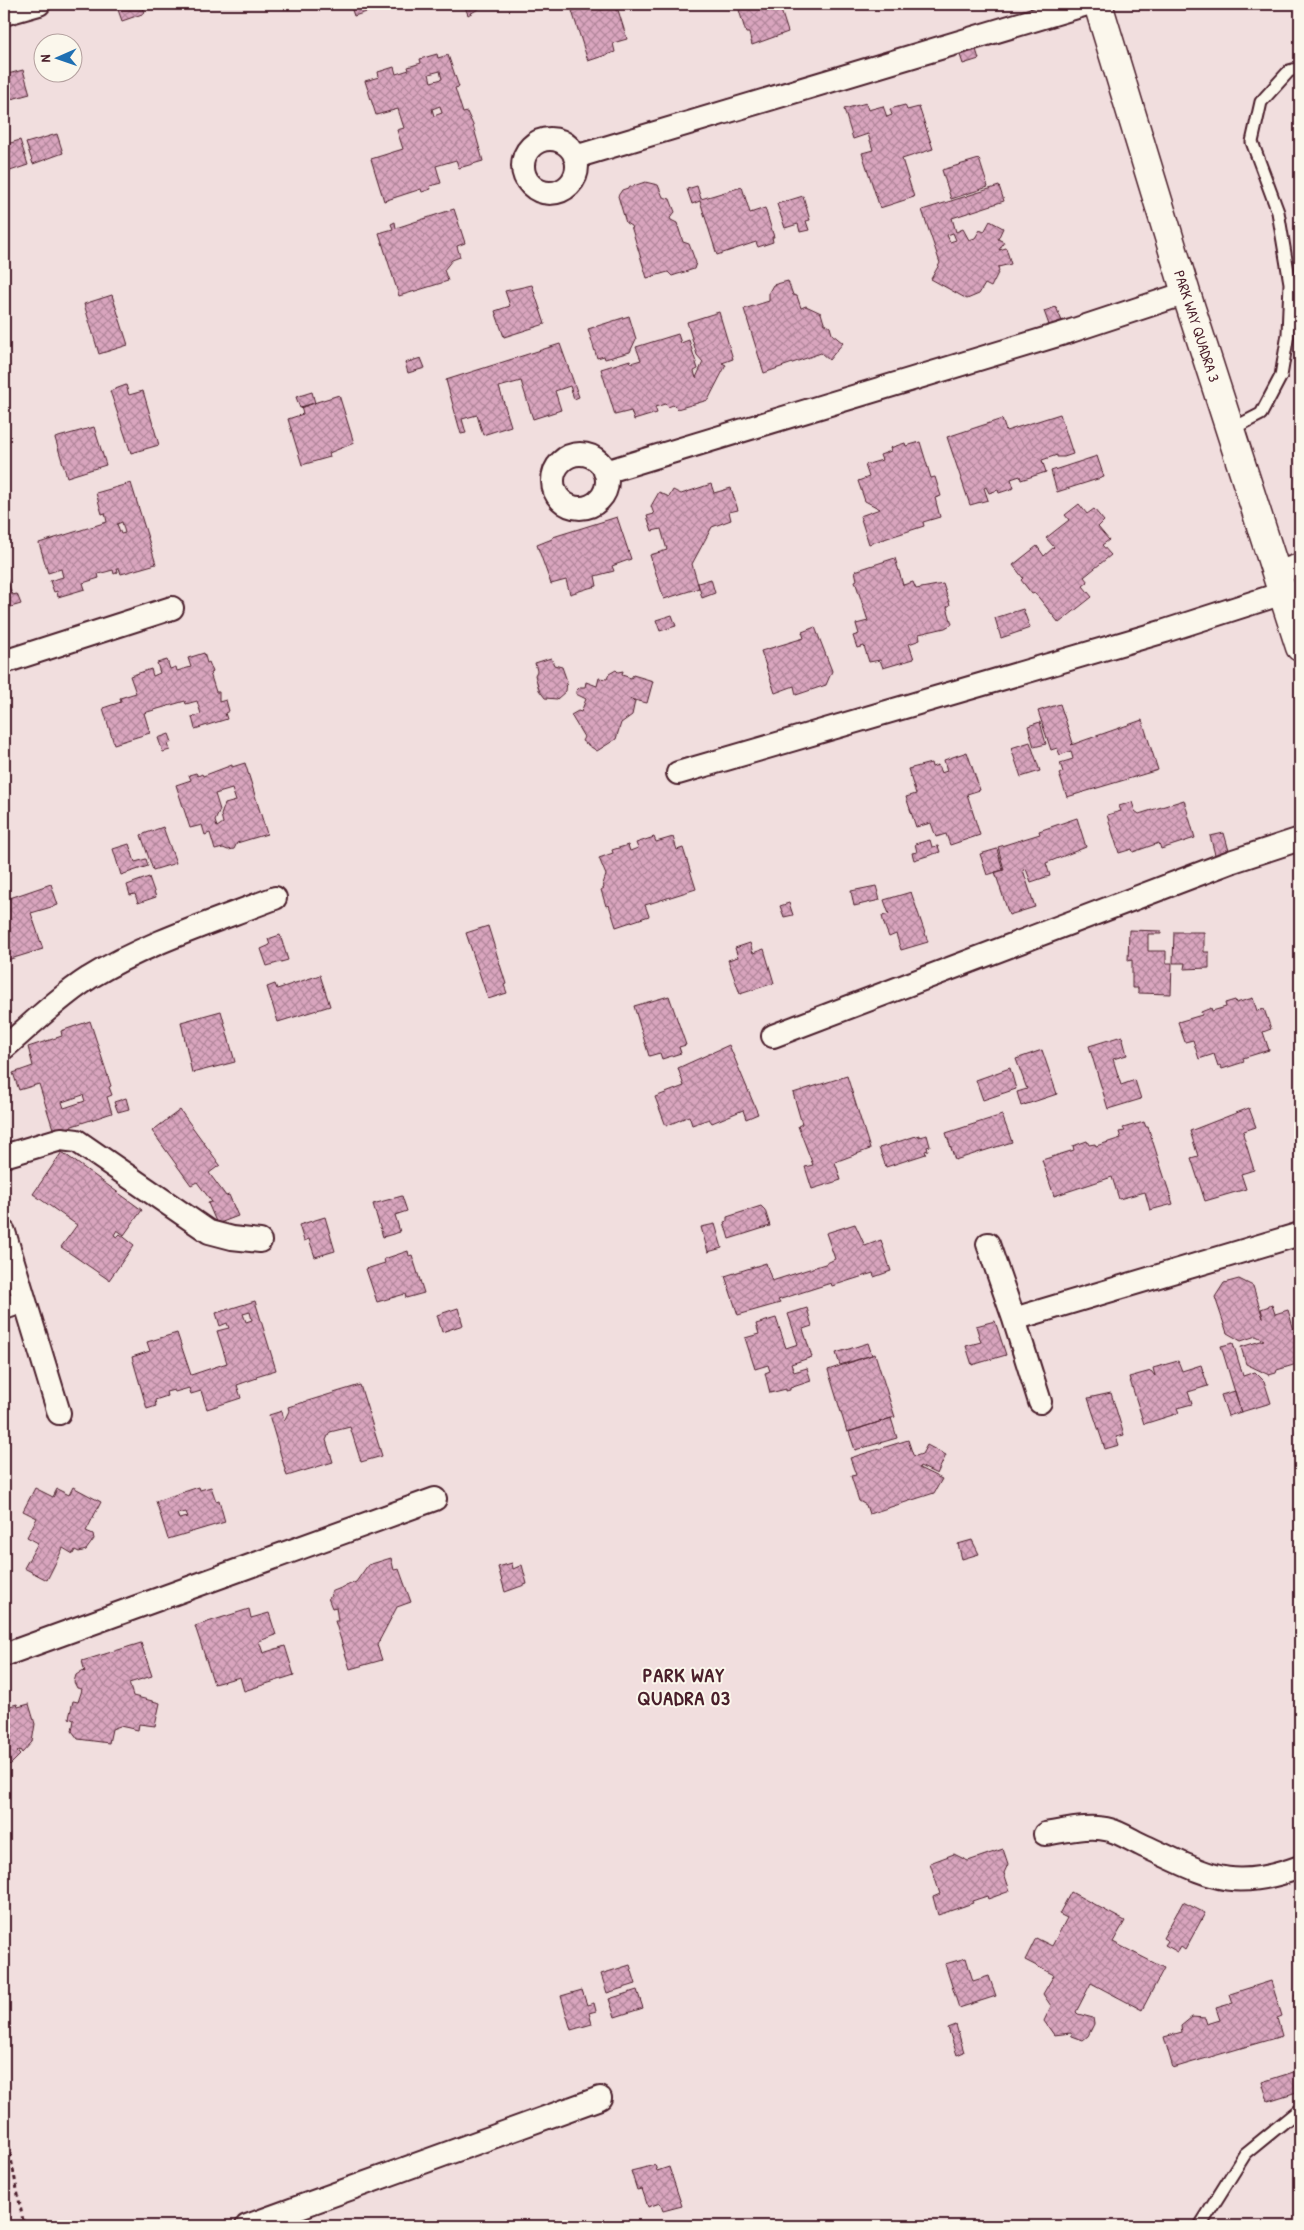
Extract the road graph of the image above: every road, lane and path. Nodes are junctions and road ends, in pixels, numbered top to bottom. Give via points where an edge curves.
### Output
1 (40, 4) edge
2 (1087, 4) edge
3 (1098, 4) edge
4 (4, 14) edge
5 (1300, 68) edge
6 (575, 157) dead end
7 (1186, 293) junction
8 (1230, 430) junction
9 (605, 472) dead end
10 (1286, 577) edge
11 (172, 608) dead end
12 (1300, 647) edge
13 (4, 662) edge
14 (678, 773) dead end
15 (1300, 839) edge
16 (275, 898) dead end
17 (773, 1036) dead end
18 (4, 1048) edge
19 (4, 1156) edge
20 (4, 1232) edge
21 (1300, 1234) edge
22 (260, 1241) dead end
23 (988, 1244) dead end
24 (14, 1305) edge
25 (1014, 1318) junction
26 (1040, 1402) dead end
27 (58, 1413) dead end
28 (435, 1499) dead end
29 (4, 1655) edge
30 (1045, 1834) dead end
31 (1300, 1867) edge
32 (600, 2098) dead end
33 (1300, 2110) edge
34 (4, 2122) edge
35 (24, 2226) edge
36 (246, 2226) edge
37 (1200, 2226) edge

1 - 4 street
2 - 6 street
3 - 7 street, PARK WAY QUADRA 3
5 - 8 lane via 1289,72 1261,102 1252,142 1278,212 1290,283 1288,334 1281,376 1261,414
7 - 8 street, PARK WAY QUADRA 3
7 - 9 street
8 - 10 street, PARK WAY QUADRA 3
10 - 12 street, PARK WAY QUADRA 3
10 - 14 street via 1156,633
11 - 13 street
15 - 17 street
16 - 18 street via 150,947 90,978 50,1005
19 - 22 street via 61,1139 77,1141 210,1232
20 - 24 street
21 - 25 street
23 - 25 street
24 - 27 street
25 - 26 street
28 - 29 street
30 - 31 street via 1087,1828 1110,1830 1213,1877 1254,1880 1274,1877
32 - 36 street
33 - 37 lane via 1245,2154
34 - 35 path

